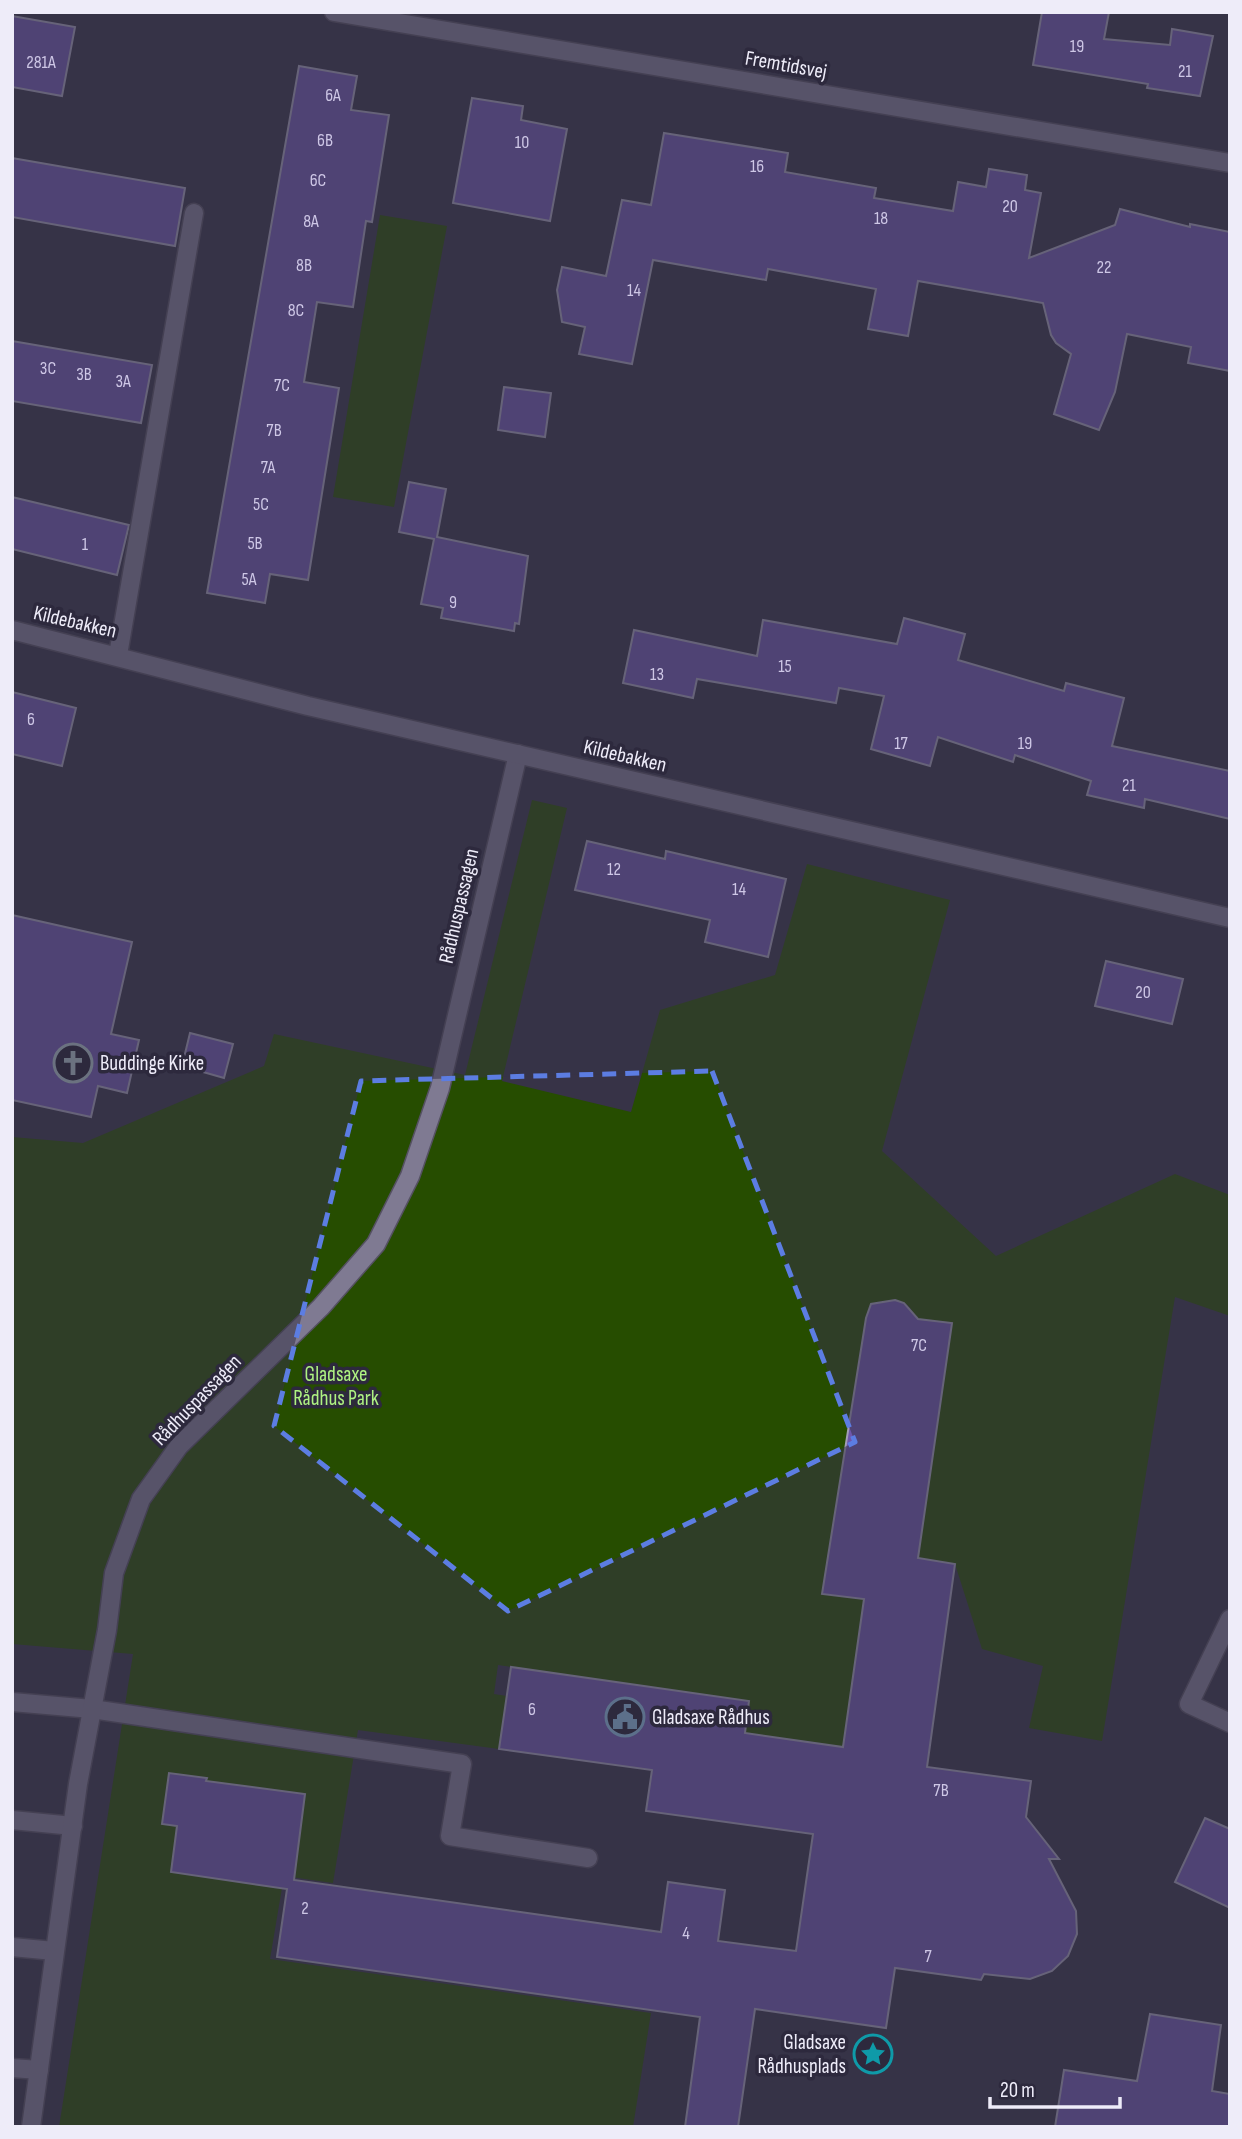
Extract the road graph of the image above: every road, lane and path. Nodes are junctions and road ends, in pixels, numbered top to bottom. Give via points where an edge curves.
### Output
1 (334, 12) edge
2 (411, 18) edge
3 (1230, 163) edge
4 (194, 214) dead end
5 (12, 630) edge
6 (118, 655) junction
7 (518, 754) junction
8 (1230, 918) edge
9 (1230, 1619) edge
10 (12, 1702) edge
11 (92, 1709) junction
12 (1230, 1723) edge
13 (12, 1820) edge
14 (73, 1826) junction
15 (588, 1858) dead end
16 (12, 1947) edge
17 (54, 1951) junction
18 (12, 2068) edge
19 (39, 2070) junction
20 (31, 2127) edge

1 - 2 street, Fremtidsvej
2 - 3 street, Fremtidsvej
4 - 6 street
5 - 6 street, Kildebakken
6 - 7 street, Kildebakken via 308,706
7 - 8 street, Kildebakken
7 - 11 street, Rådhuspassagen via 440,1088 410,1176 376,1244 321,1307 180,1446 141,1499 114,1573
9 - 12 street via 1189,1704
10 - 11 street
11 - 14 street, Rådhuspassagen
11 - 15 street via 461,1764 450,1836
13 - 14 street
14 - 17 street, Rådhuspassagen
16 - 17 street
17 - 19 street, Rådhuspassagen
18 - 19 street
19 - 20 street, Rådhuspassagen

